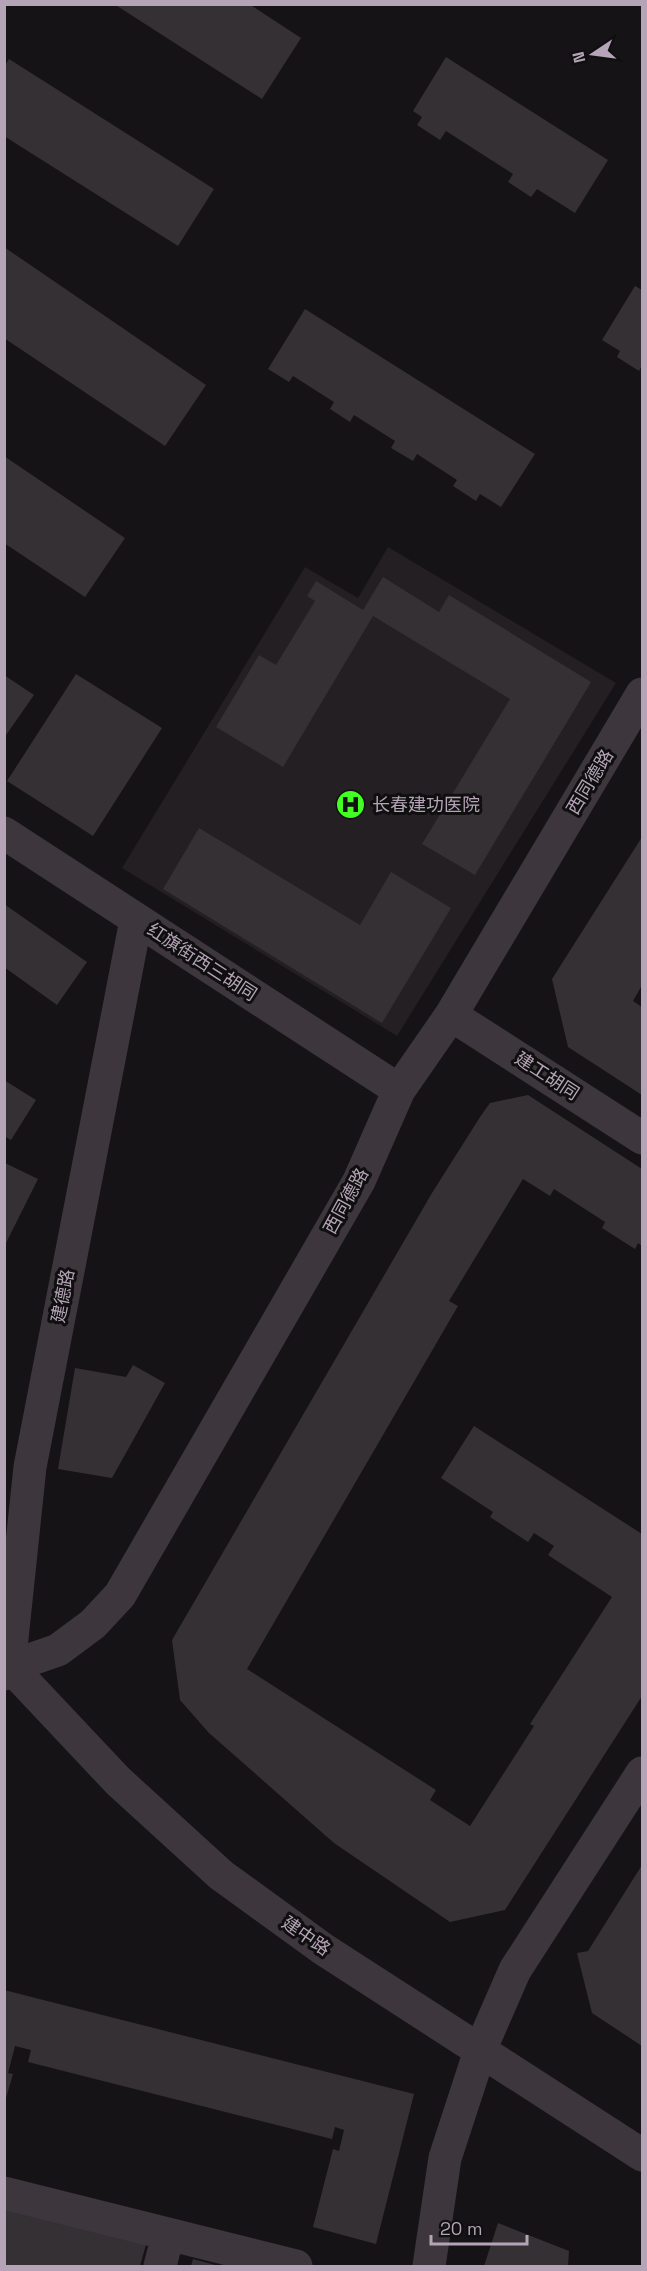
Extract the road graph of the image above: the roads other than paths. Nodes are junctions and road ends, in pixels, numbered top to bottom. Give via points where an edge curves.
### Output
1 (642, 694) edge
2 (4, 833) edge
3 (136, 920) junction
4 (451, 1015) junction
5 (399, 1090) junction
6 (642, 1138) edge
7 (4, 1477) edge
8 (4, 1524) edge
9 (6, 1661) edge
10 (642, 1773) edge
11 (481, 2048) junction
12 (642, 2155) edge
13 (4, 2193) edge
14 (168, 2235) junction
15 (160, 2266) edge
16 (296, 2266) edge
17 (429, 2266) edge

1 - 4 street, 西同德路
2 - 3 street, 红旗街西三胡同
3 - 5 street, 红旗街西三胡同
3 - 9 street, 建德路 via 30,1467
4 - 5 street, 西同德路
4 - 6 street, 建工胡同
5 - 9 street, 西同德路 via 359,1181 120,1594 93,1624 58,1650
7 - 8 street
9 - 11 street, 建中路 via 118,1781 221,1875 323,1949
10 - 11 street via 515,1970
11 - 12 street, 建中路
11 - 17 street via 445,2158
13 - 14 street
14 - 15 street
14 - 16 street

